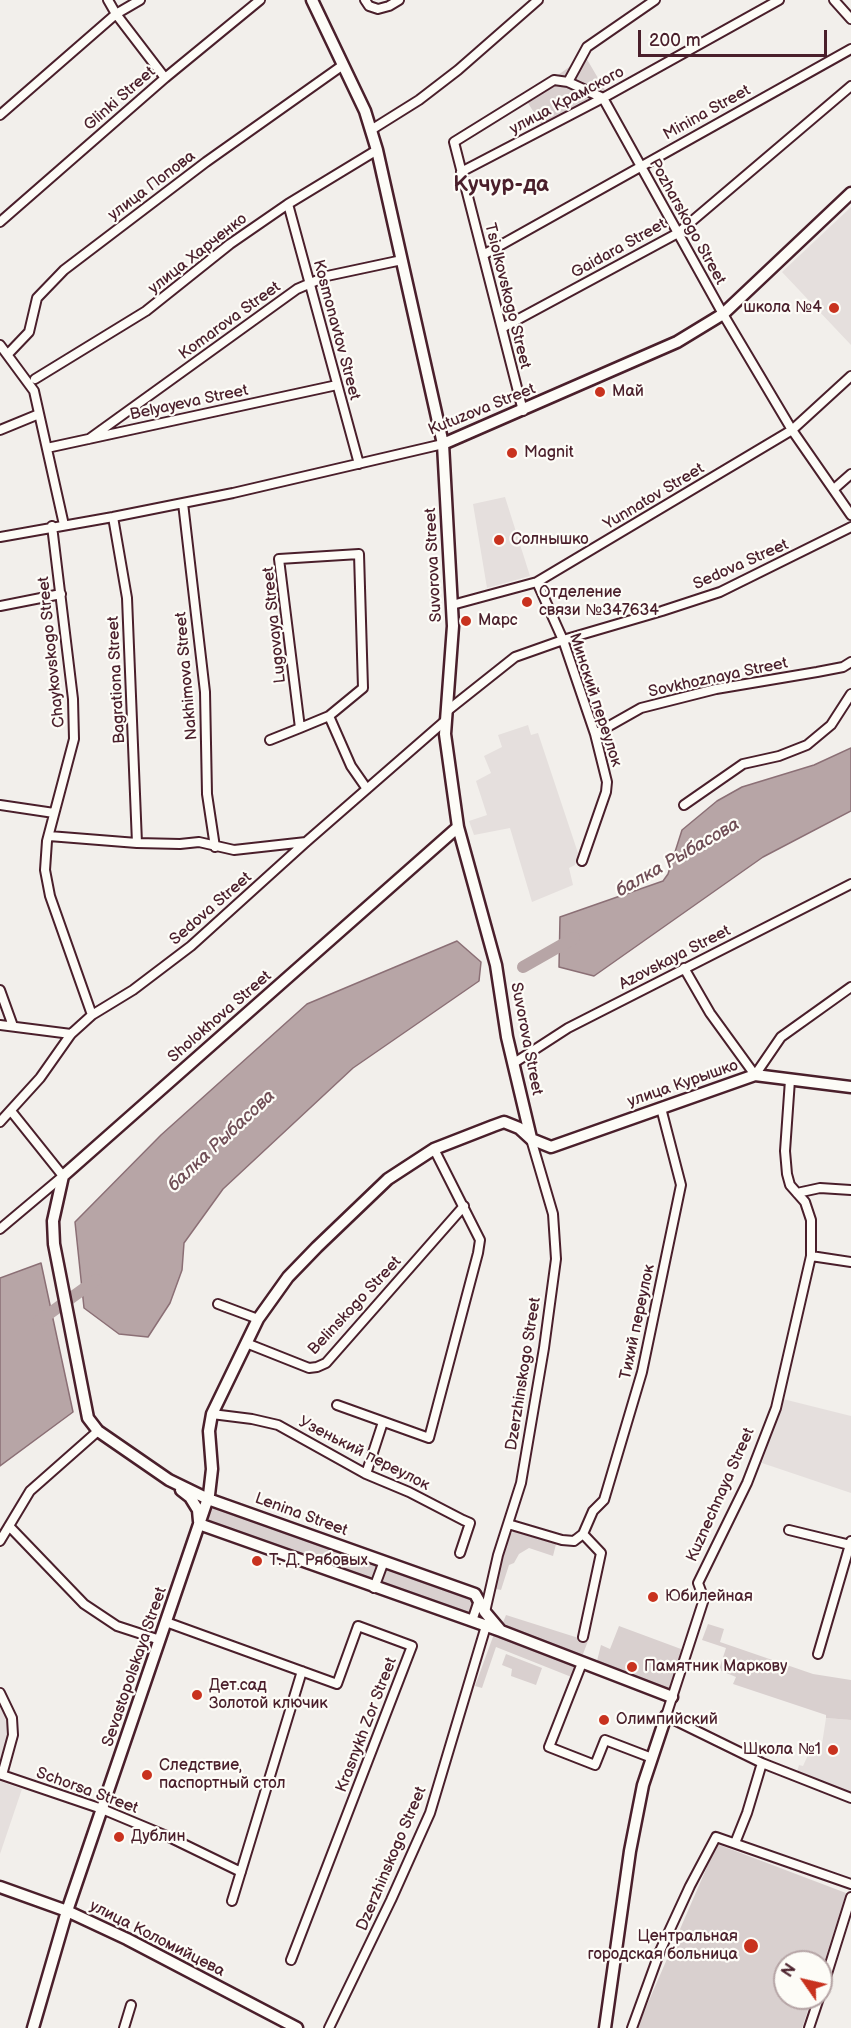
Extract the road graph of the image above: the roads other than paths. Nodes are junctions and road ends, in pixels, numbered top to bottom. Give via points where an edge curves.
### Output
1 (108, 0) edge
2 (140, 0) edge
3 (260, 0) edge
4 (312, 0) edge
5 (365, 0) edge
6 (399, 0) edge
7 (538, 0) edge
8 (655, 0) edge
9 (779, 0) edge
10 (834, 0) edge
11 (116, 14) junction
12 (851, 19) edge
13 (851, 49) edge
14 (343, 65) junction
15 (165, 78) junction
16 (568, 82) junction
17 (851, 87) edge
18 (603, 98) junction
19 (0, 114) edge
20 (371, 130) junction
21 (377, 150) junction
22 (642, 165) junction
23 (461, 172) junction
24 (851, 193) edge
25 (288, 204) junction
26 (0, 222) edge
27 (678, 232) junction
28 (483, 255) junction
29 (402, 260) junction
30 (310, 283) junction
31 (723, 314) junction
32 (502, 328) junction
33 (0, 345) edge
34 (8, 354) junction
35 (851, 376) edge
36 (35, 379) dead end
37 (337, 384) junction
38 (523, 411) junction
39 (39, 414) junction
40 (0, 430) edge
41 (792, 430) junction
42 (89, 439) junction
43 (443, 444) junction
44 (47, 448) junction
45 (359, 464) junction
46 (851, 474) edge
47 (834, 489) junction
48 (183, 503) junction
49 (851, 515) edge
50 (113, 518) junction
51 (64, 525) junction
52 (52, 526) junction
53 (851, 527) edge
54 (0, 537) edge
55 (537, 582) junction
56 (61, 594) junction
57 (452, 605) junction
58 (0, 606) edge
59 (563, 640) junction
60 (851, 662) edge
61 (851, 694) edge
62 (446, 715) junction
63 (329, 716) junction
64 (300, 728) junction
65 (595, 734) junction
66 (270, 740) dead end
67 (366, 789) junction
68 (684, 805) dead end
69 (0, 806) edge
70 (54, 813) junction
71 (458, 827) junction
72 (49, 836) junction
73 (306, 842) junction
74 (137, 843) junction
75 (215, 847) junction
76 (582, 861) dead end
77 (851, 884) edge
78 (684, 968) junction
79 (851, 987) edge
80 (0, 990) edge
81 (92, 1015) junction
82 (0, 1025) edge
83 (13, 1026) junction
84 (70, 1034) junction
85 (514, 1063) junction
86 (755, 1075) junction
87 (790, 1080) junction
88 (851, 1087) edge
89 (661, 1108) junction
90 (11, 1111) junction
91 (0, 1122) edge
92 (531, 1139) junction
93 (434, 1149) junction
94 (63, 1176) junction
95 (851, 1190) edge
96 (797, 1193) junction
97 (464, 1206) junction
98 (0, 1228) edge
99 (811, 1256) junction
100 (851, 1262) edge
101 (218, 1304) dead end
102 (258, 1319) junction
103 (246, 1342) junction
104 (337, 1406) dead end
105 (212, 1414) junction
106 (383, 1422) junction
107 (98, 1431) junction
108 (366, 1474) junction
109 (169, 1480) junction
110 (208, 1499) junction
111 (199, 1524) junction
112 (508, 1524) junction
113 (9, 1526) junction
114 (789, 1530) dead end
115 (583, 1534) junction
116 (0, 1541) edge
117 (850, 1543) edge
118 (460, 1552) dead end
119 (384, 1561) junction
120 (374, 1588) junction
121 (480, 1600) junction
122 (484, 1612) junction
123 (472, 1621) junction
124 (166, 1622) junction
125 (486, 1626) junction
126 (501, 1631) junction
127 (584, 1637) dead end
128 (160, 1640) junction
129 (818, 1654) dead end
130 (582, 1663) junction
131 (302, 1671) junction
132 (0, 1693) edge
133 (672, 1697) junction
134 (666, 1716) junction
135 (652, 1758) junction
136 (762, 1763) junction
137 (851, 1798) edge
138 (102, 1809) junction
139 (735, 1843) junction
140 (241, 1872) junction
141 (851, 1884) edge
142 (0, 1887) edge
143 (851, 1897) edge
144 (232, 1901) dead end
145 (67, 1911) junction
146 (833, 1955) edge
147 (291, 1959) dead end
148 (131, 2005) dead end
149 (815, 2010) edge
150 (33, 2028) edge
151 (124, 2028) edge
152 (297, 2028) edge
153 (329, 2028) edge
154 (605, 2028) edge
155 (632, 2028) edge
156 (809, 2028) edge

1 - 11 street
2 - 11 street
3 - 15 street, Glinki Street
4 - 14 main road, Suvorova Street
5 - 6 street via 378,9
7 - 20 street via 450,76
8 - 16 street via 587,47
9 - 18 street, улица Крамского
10 - 12 street
11 - 15 street
11 - 19 street
13 - 22 street, Minina Street
14 - 20 main road, Suvorova Street
14 - 34 street, улица Попова via 64,270 37,298 29,332
15 - 26 street, Glinki Street
16 - 18 street
16 - 23 street, Tsiolkovskogo Street via 554,80 454,142
17 - 27 street, Gaidara Street
18 - 22 street, Pozharskogo Street
18 - 23 street, улица Крамского
20 - 21 main road, Suvorova Street
21 - 25 street, улица Харченко
21 - 29 main road, Suvorova Street
22 - 27 street, Pozharskogo Street
22 - 28 street, Minina Street
23 - 28 street, Tsiolkovskogo Street
24 - 31 main road, Kutuzova Street
25 - 30 street, Kosmonavtov Street
25 - 36 street, улица Харченко via 146,311
27 - 31 street, Pozharskogo Street
27 - 32 street, Gaidara Street
28 - 32 street, Tsiolkovskogo Street
29 - 30 street, Komarova Street
29 - 43 main road, Suvorova Street
30 - 37 street, Kosmonavtov Street
30 - 42 street, Komarova Street
31 - 38 main road, Kutuzova Street via 678,342
31 - 41 street, Pozharskogo Street
32 - 38 street, Tsiolkovskogo Street
33 - 34 street
34 - 39 street via 34,391
35 - 41 street, Yunnatov Street
37 - 42 street, Belyayeva Street
37 - 45 street, Kosmonavtov Street
38 - 43 main road, Kutuzova Street
39 - 40 street
39 - 44 street
41 - 47 street, Pozharskogo Street
41 - 55 street, Yunnatov Street
42 - 44 street, Belyayeva Street
43 - 45 street, Kutuzova Street
43 - 57 main road, Suvorova Street
44 - 51 street
45 - 48 street, Kutuzova Street
46 - 47 street
47 - 49 street, Pozharskogo Street
48 - 50 street, Kutuzova Street
48 - 75 street, Nakhimova Street via 205,692 207,794
50 - 51 street, Kutuzova Street
50 - 74 street, Bagrationa Street via 126,598
51 - 52 street, Kutuzova Street
52 - 54 street, Kutuzova Street
52 - 56 street, Chaykovskogo Street
53 - 59 street, Sedova Street via 720,592
55 - 57 street, Yunnatov Street
55 - 59 street, Минский переулок
56 - 58 street
56 - 70 street, Chaykovskogo Street via 74,699 74,739
57 - 62 main road, Suvorova Street
59 - 62 street, Sedova Street via 515,657
59 - 65 street, Минский переулок
60 - 65 street, Sovkhoznaya Street via 843,667 716,689 641,708
61 - 68 street via 831,725 807,745 743,764
62 - 67 street, Sedova Street
62 - 71 main road, Suvorova Street via 445,734
63 - 64 street, Lugovaya Street
63 - 64 street, Lugovaya Street via 363,688 359,554 279,560
63 - 67 street
64 - 66 street, Lugovaya Street
65 - 76 street, Минский переулок via 606,792
67 - 73 street, Sedova Street
69 - 70 street
70 - 72 street, Chaykovskogo Street
71 - 85 main road, Suvorova Street via 496,965
71 - 94 main road, Sholokhova Street
72 - 74 street
72 - 81 street, Chaykovskogo Street via 45,870 50,896
73 - 75 street via 234,850
73 - 81 street, Sedova Street via 191,946 134,990
74 - 75 street via 199,842
77 - 78 street, Azovskaya Street
78 - 85 street, Azovskaya Street via 568,1028
78 - 86 street via 710,1013
79 - 86 street, улица Курышко via 781,1037
80 - 83 street
81 - 84 street, Sedova Street
82 - 83 street
83 - 84 street
84 - 90 street, Sedova Street
85 - 92 main road, Suvorova Street
86 - 87 main road
86 - 89 main road, улица Курышко
87 - 88 main road
87 - 96 street, Kuznechnaya Street via 785,1151 790,1185
89 - 92 main road, улица Курышко via 551,1147
89 - 115 street, Тихий переулок via 681,1185 642,1372 604,1500 593,1511
90 - 91 street, Sedova Street
90 - 94 street
92 - 93 main road, Sevastopolskaya Street via 504,1122
92 - 112 street, Dzerzhinskogo Street via 553,1214 556,1259 520,1483
93 - 97 street
93 - 102 main road, Sevastopolskaya Street via 388,1179 349,1215 288,1277
94 - 98 street, Sholokhova Street
94 - 107 main road via 52,1221 54,1244 88,1418
95 - 96 street via 820,1188
96 - 99 street, Kuznechnaya Street via 812,1220
97 - 103 street, Belinskogo Street via 326,1362 309,1368
97 - 106 street via 480,1240 429,1438
99 - 100 street
99 - 133 street, Kuznechnaya Street via 776,1408 747,1483 698,1583 704,1599
101 - 102 street
102 - 103 main road, Sevastopolskaya Street
103 - 105 main road, Sevastopolskaya Street
104 - 106 street
105 - 108 street, Узенький переулок via 278,1425
105 - 110 main road, Sevastopolskaya Street via 208,1431 212,1469
106 - 108 street
107 - 109 main road
107 - 113 street via 30,1491
108 - 118 street, Узенький переулок via 470,1524
109 - 110 main road, Lenina Street
109 - 111 main road via 190,1497 198,1510
110 - 111 main road, Sevastopolskaya Street
110 - 119 main road, Lenina Street
111 - 120 main road
111 - 124 main road, Sevastopolskaya Street
112 - 115 street via 562,1540 574,1541
112 - 122 street, Dzerzhinskogo Street
113 - 116 street
113 - 128 street via 84,1604 117,1626
114 - 117 street
115 - 127 street via 601,1553
117 - 129 street
119 - 120 street
119 - 121 main road, Lenina Street via 475,1594
120 - 123 main road
121 - 122 main road
121 - 123 street
122 - 126 main road
123 - 125 main road
124 - 128 main road, Sevastopolskaya Street
124 - 131 street
125 - 126 main road
125 - 153 street, Dzerzhinskogo Street via 430,1813
126 - 130 main road
128 - 138 main road, Sevastopolskaya Street
130 - 133 main road
130 - 135 street via 549,1747 595,1765 605,1740
131 - 140 street
131 - 147 street, Krasnykh Zor Street via 337,1684 358,1626 412,1646
132 - 138 street, Schorsa Street via 12,1718 13,1735 2,1775
133 - 134 street, Kuznechnaya Street
134 - 135 main road, Kuznechnaya Street
134 - 136 street
135 - 154 main road, Kuznechnaya Street via 630,1851
136 - 137 street
136 - 139 street
138 - 140 street, Schorsa Street
138 - 145 main road, Sevastopolskaya Street
139 - 141 street
139 - 155 street via 716,1838 660,1951
140 - 144 street
142 - 145 main road, улица Коломийцева
143 - 146 street
145 - 150 main road, Sevastopolskaya Street
145 - 152 main road, улица Коломийцева
148 - 151 street
149 - 156 street

